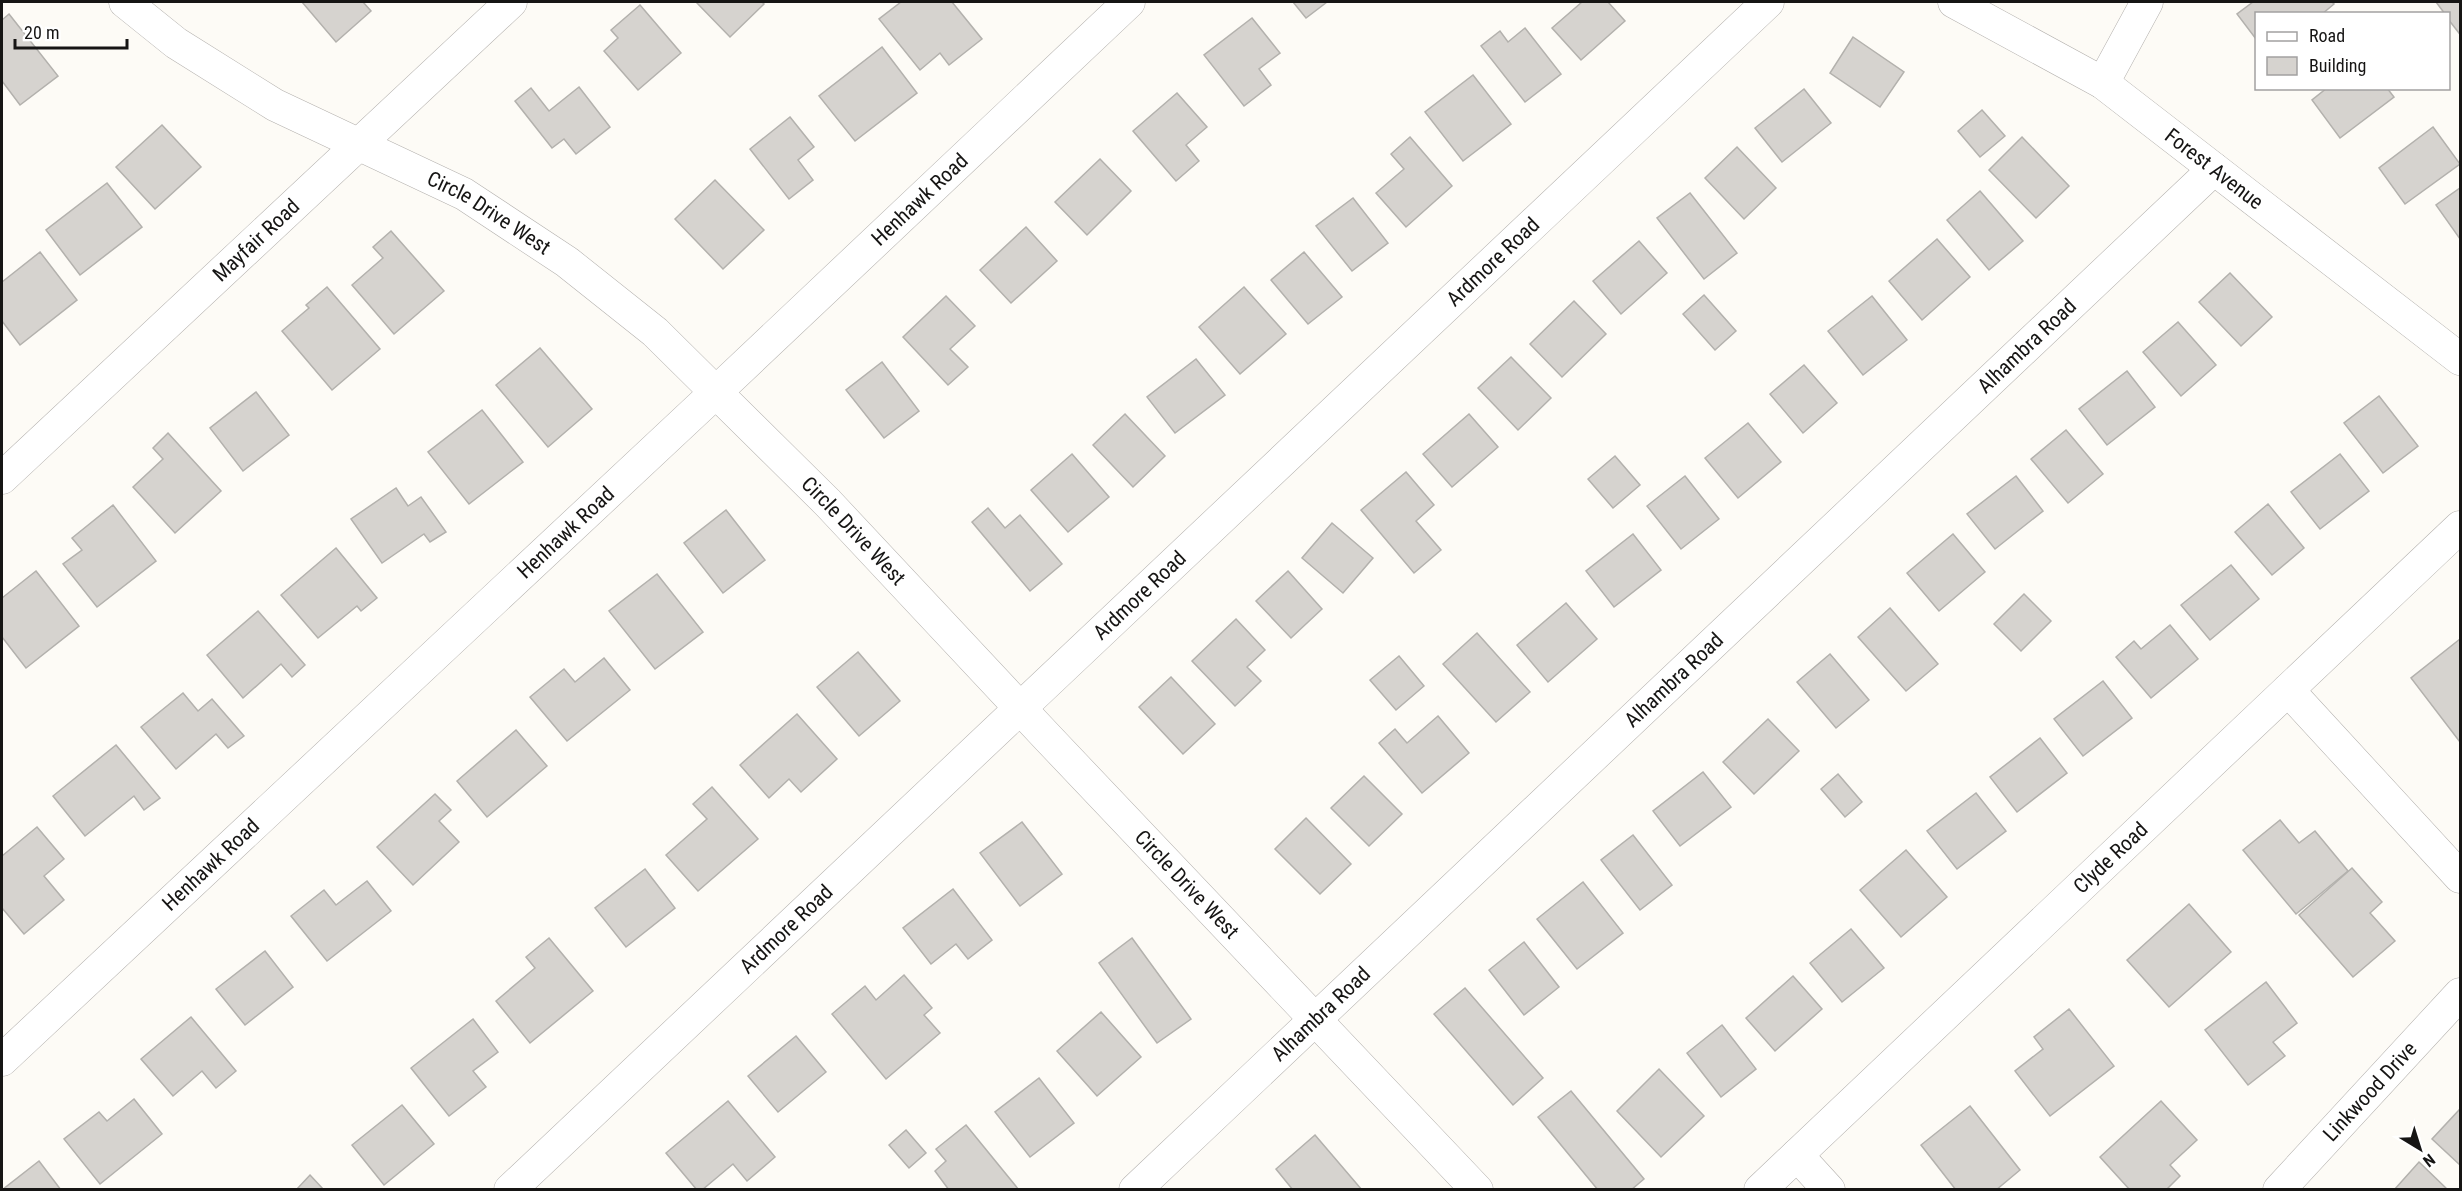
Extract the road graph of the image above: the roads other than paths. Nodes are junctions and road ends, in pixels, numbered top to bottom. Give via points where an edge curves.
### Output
1 (124, 2) edge
2 (511, 2) edge
3 (1129, 2) edge
4 (1768, 2) edge
5 (1954, 2) edge
6 (2147, 2) edge
7 (2103, 83) junction
8 (360, 144) junction
9 (2214, 169) junction
10 (2460, 357) edge
11 (715, 393) junction
12 (2, 478) edge
13 (2460, 527) edge
14 (2288, 690) junction
15 (1019, 707) junction
16 (2460, 877) edge
17 (2460, 994) edge
18 (1315, 1020) junction
19 (2, 1060) edge
20 (1797, 1155) junction
21 (510, 1190) edge
22 (1135, 1190) edge
23 (1476, 1190) edge
24 (1760, 1190) edge
25 (1829, 1190) edge
26 (2279, 1190) edge

1 - 8 street, Circle Drive West via 176,43 275,105
2 - 8 street, Mayfair Road
3 - 11 street, Henhawk Road
4 - 15 street, Ardmore Road
5 - 7 street, Forest Avenue
6 - 7 street
7 - 9 street, Forest Avenue
8 - 11 street, Circle Drive West via 464,194 567,262 655,332
8 - 12 street, Mayfair Road
9 - 10 street, Forest Avenue
9 - 18 street, Alhambra Road
11 - 15 street, Circle Drive West via 828,502
11 - 19 street, Henhawk Road
13 - 14 street, Clyde Road
14 - 16 street
14 - 20 street, Clyde Road
15 - 18 street, Circle Drive West
15 - 21 street, Ardmore Road
17 - 26 street, Linkwood Drive
18 - 22 street, Alhambra Road
18 - 23 street, Circle Drive West
20 - 24 street, Clyde Road
20 - 25 street

